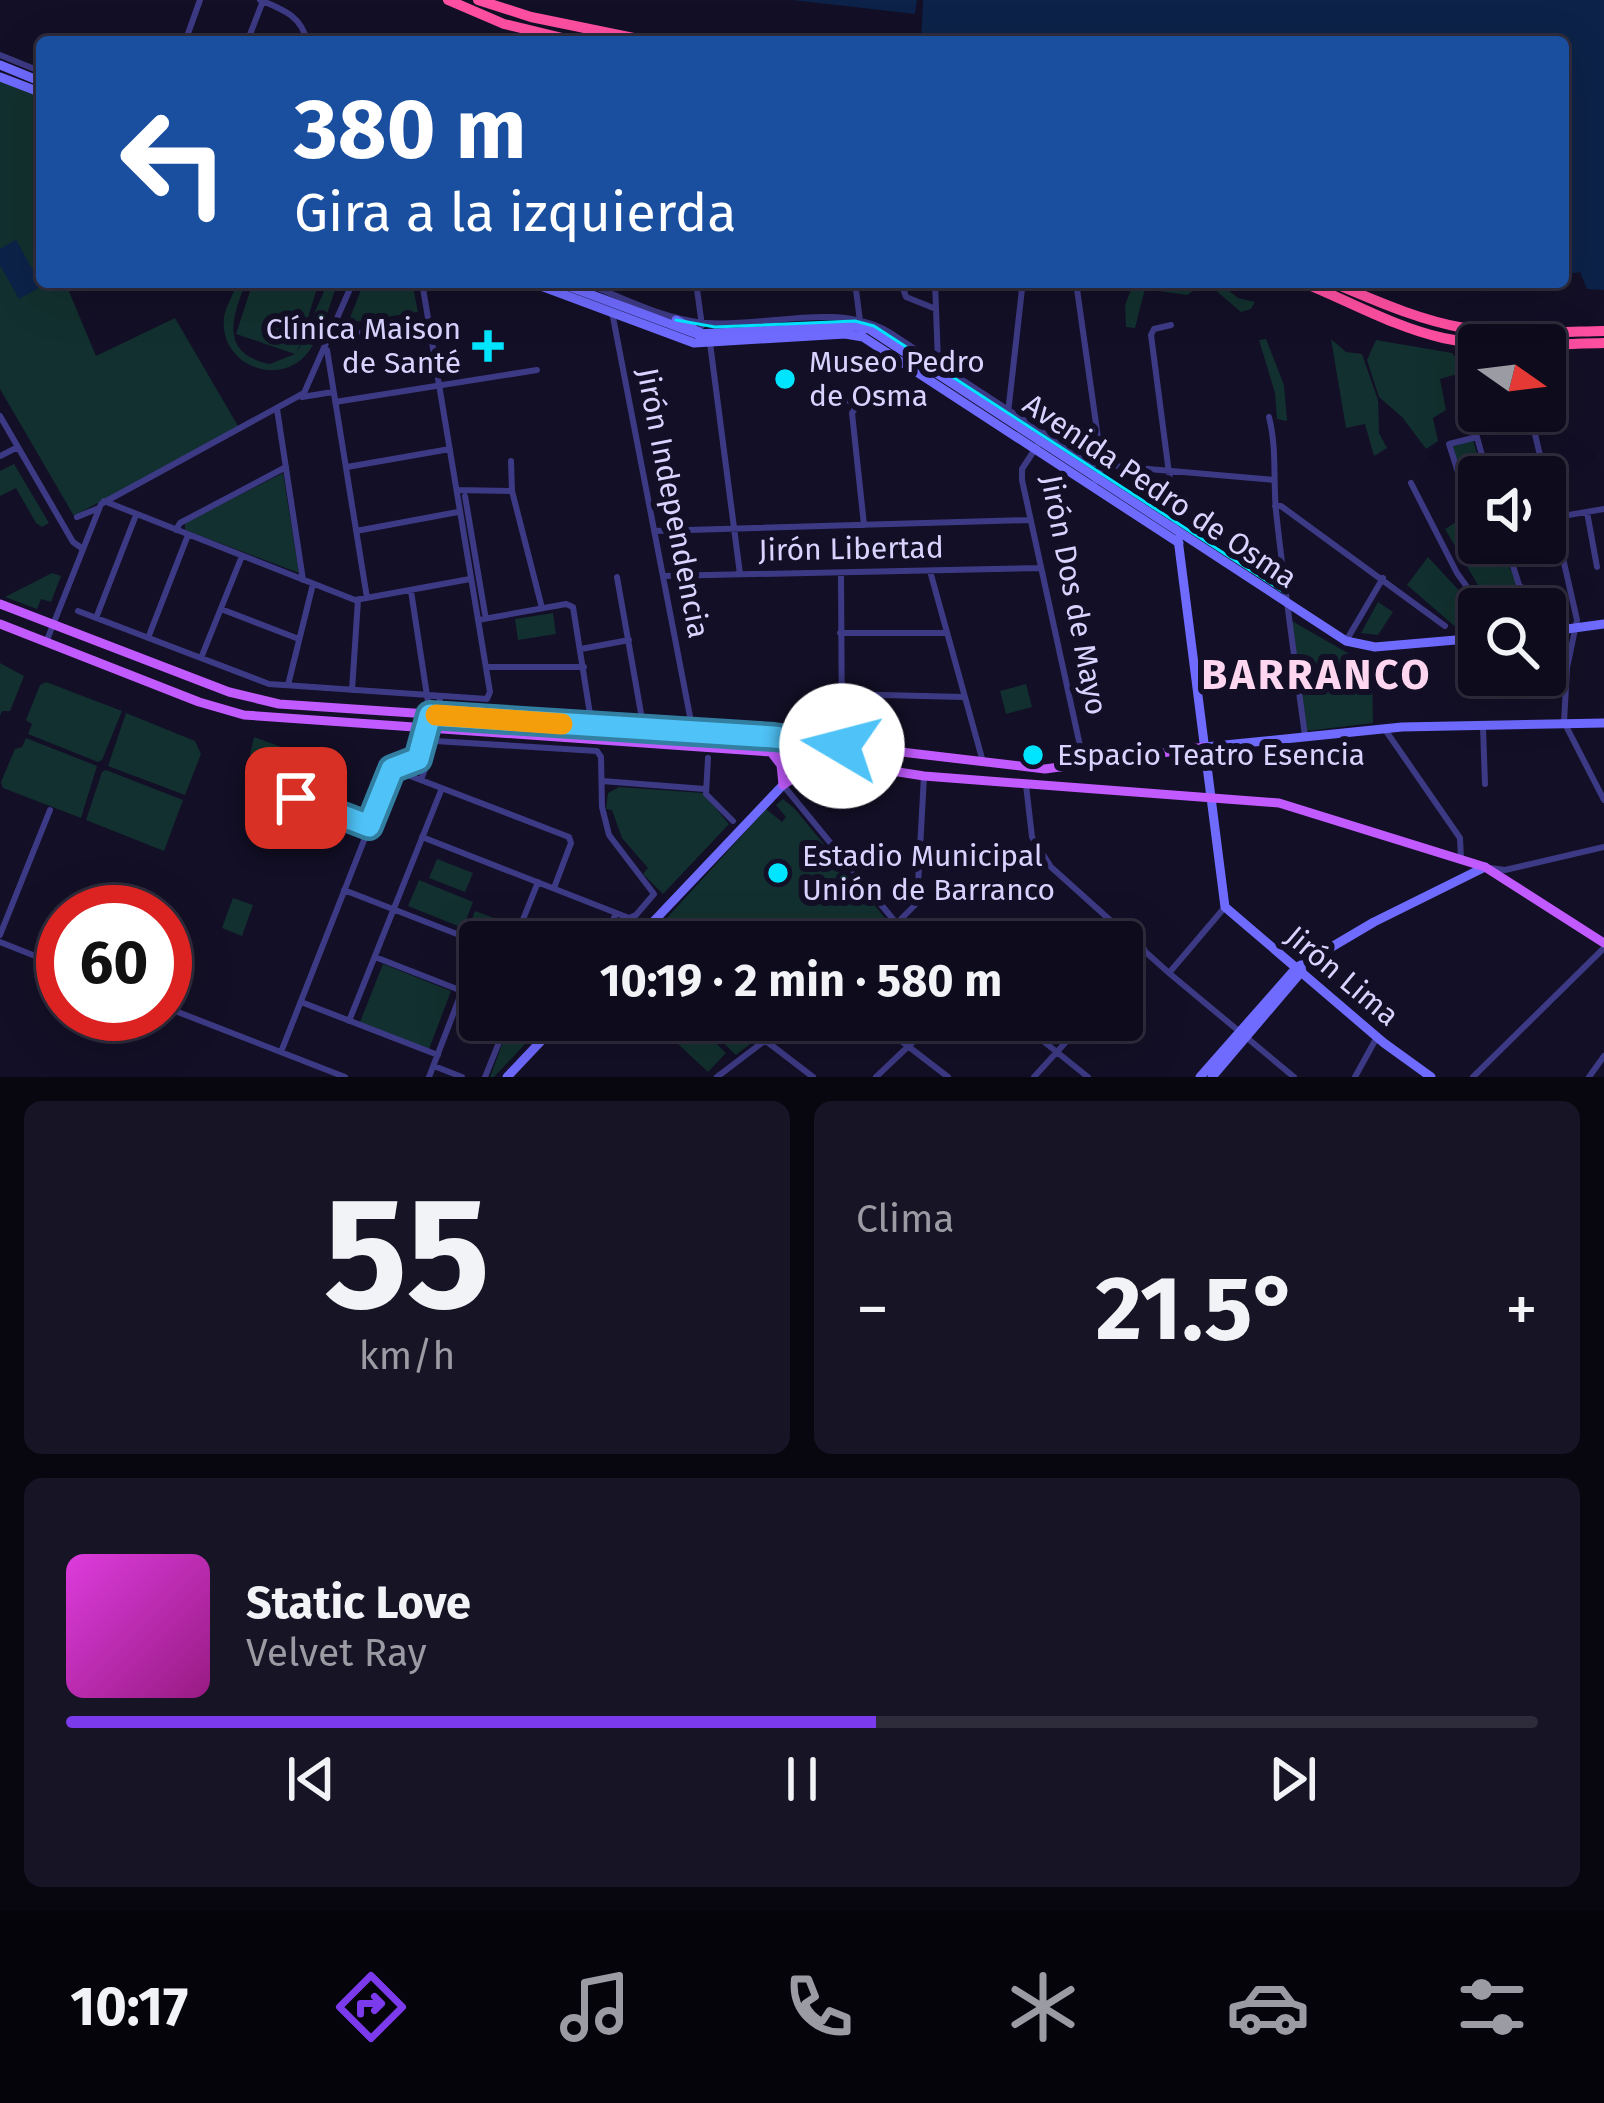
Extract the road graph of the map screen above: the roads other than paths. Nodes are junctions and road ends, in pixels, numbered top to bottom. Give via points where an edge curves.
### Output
1 (200, 0) edge
2 (262, 0) edge
3 (448, 0) edge
4 (478, 0) edge
5 (187, 36) edge
6 (249, 36) edge
7 (305, 36) edge
8 (554, 36) edge
9 (624, 36) edge
10 (0, 55) edge
11 (0, 65) edge
12 (36, 70) edge
13 (0, 77) edge
14 (36, 80) edge
15 (36, 91) edge
16 (350, 288) edge
17 (423, 288) edge
18 (563, 288) edge
19 (591, 288) edge
20 (608, 288) edge
21 (697, 288) edge
22 (856, 288) edge
23 (904, 288) edge
24 (935, 288) edge
25 (1077, 288) edge
26 (1316, 288) edge
27 (1346, 288) edge
28 (1022, 289) dead end
29 (611, 303) junction
30 (936, 309) junction
31 (429, 320) junction
32 (676, 320) junction
33 (701, 322) junction
34 (1172, 325) dead end
35 (860, 327) junction
36 (1604, 331) edge
37 (709, 340) junction
38 (328, 342) junction
39 (1604, 344) edge
40 (537, 370) dead end
41 (934, 371) junction
42 (439, 385) junction
43 (333, 392) junction
44 (299, 398) junction
45 (335, 402) junction
46 (277, 409) junction
47 (852, 413) dead end
48 (0, 416) edge
49 (1269, 417) dead end
50 (1005, 418) junction
51 (1534, 434) dead end
52 (1038, 445) junction
53 (18, 447) junction
54 (450, 449) junction
55 (0, 456) edge
56 (1482, 456) edge
57 (1540, 456) edge
58 (511, 461) dead end
59 (286, 467) junction
60 (346, 467) junction
61 (1458, 471) edge
62 (1166, 472) junction
63 (1098, 477) junction
64 (1274, 480) junction
65 (1411, 483) dead end
66 (457, 490) junction
67 (512, 491) junction
68 (465, 496) dead end
69 (102, 504) junction
70 (1276, 506) junction
71 (1604, 509) edge
72 (460, 512) junction
73 (1587, 512) junction
74 (136, 514) junction
75 (1566, 516) edge
76 (77, 518) dead end
77 (1029, 520) junction
78 (865, 525) junction
79 (1176, 528) junction
80 (735, 529) junction
81 (176, 530) junction
82 (356, 530) junction
83 (654, 531) junction
84 (188, 535) junction
85 (1179, 543) junction
86 (83, 548) junction
87 (242, 556) junction
88 (1560, 564) edge
89 (1597, 567) dead end
90 (1040, 568) junction
91 (930, 571) junction
92 (842, 573) junction
93 (741, 575) junction
94 (663, 576) junction
95 (617, 577) dead end
96 (1383, 578) junction
97 (471, 579) junction
98 (303, 580) junction
99 (313, 584) junction
100 (1468, 588) edge
101 (411, 590) junction
102 (362, 599) junction
103 (0, 604) edge
104 (1286, 605) junction
105 (221, 608) junction
106 (542, 608) junction
107 (78, 610) dead end
108 (481, 617) junction
109 (97, 618) junction
110 (0, 624) edge
111 (1604, 624) edge
112 (53, 625) junction
113 (1445, 626) dead end
114 (1576, 628) junction
115 (1566, 629) edge
116 (947, 633) junction
117 (840, 634) junction
118 (148, 638) junction
119 (299, 638) junction
120 (628, 640) junction
121 (1458, 640) edge
122 (1346, 641) junction
123 (46, 643) junction
124 (581, 649) junction
125 (201, 658) junction
126 (486, 667) junction
127 (584, 667) junction
128 (1567, 668) joint
129 (287, 686) junction
130 (352, 690) junction
131 (841, 694) junction
132 (429, 696) junction
133 (440, 697) junction
134 (964, 697) junction
135 (521, 711) dead end
136 (434, 715) junction
137 (643, 719) dead end
138 (1564, 722) junction
139 (1604, 723) edge
140 (1484, 724) junction
141 (1384, 729) junction
142 (693, 732) junction
143 (434, 734) junction
144 (1305, 736) junction
145 (799, 740) junction
146 (842, 746) junction
147 (1205, 747) junction
148 (771, 752) junction
149 (708, 758) dead end
150 (806, 762) junction
151 (983, 762) junction
152 (1084, 764) junction
153 (392, 769) junction
154 (924, 776) junction
155 (421, 780) junction
156 (602, 781) junction
157 (1026, 782) junction
158 (783, 784) junction
159 (1485, 784) dead end
160 (442, 788) junction
161 (705, 789) junction
162 (1211, 796) junction
163 (1604, 800) edge
164 (50, 810) dead end
165 (328, 810) junction
166 (323, 821) junction
167 (733, 821) dead end
168 (369, 826) junction
169 (365, 837) junction
170 (422, 837) junction
171 (1604, 847) edge
172 (1461, 859) junction
173 (1485, 867) junction
174 (538, 882) junction
175 (554, 888) junction
176 (344, 890) junction
177 (1225, 907) junction
178 (394, 909) junction
179 (616, 913) junction
180 (523, 921) edge
181 (613, 921) edge
182 (654, 921) edge
183 (895, 921) edge
184 (900, 921) edge
185 (459, 935) edge
186 (0, 939) edge
187 (1604, 946) edge
188 (1144, 949) joint
189 (36, 955) edge
190 (375, 957) junction
191 (1301, 968) junction
192 (1169, 973) junction
193 (459, 991) edge
194 (459, 1000) edge
195 (301, 1002) junction
196 (192, 1017) edge
197 (349, 1021) junction
198 (1240, 1034) junction
199 (1377, 1037) junction
200 (500, 1041) edge
201 (541, 1041) edge
202 (901, 1041) edge
203 (913, 1041) edge
204 (1044, 1041) edge
205 (1068, 1041) edge
206 (766, 1042) joint
207 (908, 1046) junction
208 (281, 1052) junction
209 (1058, 1052) junction
210 (438, 1055) junction
211 (1604, 1056) edge
212 (434, 1066) junction
213 (730, 1068) junction
214 (1360, 1075) edge
215 (345, 1077) edge
216 (430, 1077) edge
217 (462, 1077) edge
218 (485, 1077) edge
219 (507, 1077) edge
220 (717, 1077) edge
221 (741, 1077) edge
222 (813, 1077) edge
223 (876, 1077) edge
224 (948, 1077) edge
225 (1034, 1077) edge
226 (1088, 1077) edge
227 (1200, 1077) edge
228 (1212, 1077) edge
229 (1294, 1077) edge
230 (1431, 1077) edge
231 (1474, 1077) edge
232 (1589, 1077) edge

1 - 5 street
2 - 6 street
2 - 7 street via 300,22
3 - 8 highway
4 - 9 highway
10 - 12 street
11 - 14 main road
13 - 15 main road
16 - 38 street
17 - 31 street
18 - 29 main road
19 - 29 street, Avenida Pedro de Osma
20 - 29 street, Jirón Independencia
21 - 33 street
22 - 35 street
23 - 30 street via 906,297
24 - 30 street
25 - 63 street
26 - 39 highway via 1439,337
27 - 36 highway via 1459,327
28 - 50 street
29 - 32 street, Avenida Pedro de Osma
29 - 37 main road
29 - 83 street, Jirón Independencia
30 - 41 street
31 - 38 street
31 - 42 street
32 - 33 street, Avenida Pedro de Osma
32 - 37 main road
33 - 35 street, Avenida Pedro de Osma
33 - 37 street
34 - 62 street via 1151,335
35 - 37 main road
35 - 41 main road, Avenida Pedro de Osma
35 - 41 street, Avenida Pedro de Osma via 889,332
37 - 80 street
38 - 43 street
38 - 44 street
40 - 42 street
41 - 50 main road, Avenida Pedro de Osma
42 - 45 street
42 - 54 street
43 - 44 street
43 - 45 street
44 - 46 street
45 - 60 street
46 - 59 street
46 - 69 street
47 - 78 street
48 - 53 street
49 - 64 street
50 - 52 main road, Avenida Pedro de Osma
50 - 63 street, Avenida Pedro de Osma via 1086,462
51 - 57 street
52 - 63 main road, Avenida Pedro de Osma
52 - 77 street, Jirón Dos de Mayo via 1021,473
53 - 55 street
53 - 86 street
54 - 60 street
54 - 66 street
56 - 61 street via 1477,436 1449,443
58 - 67 street
59 - 81 street
59 - 98 street
60 - 82 street
62 - 63 street
62 - 64 street
62 - 79 street
63 - 79 main road, Avenida Pedro de Osma
63 - 85 main road, Avenida Pedro de Osma
64 - 70 street
65 - 100 street
66 - 67 street
66 - 72 street
67 - 106 street
68 - 108 street
69 - 74 street
69 - 76 street
69 - 86 street
70 - 96 street
70 - 104 street
71 - 73 street
72 - 82 street
72 - 97 street
73 - 75 street
73 - 89 street
74 - 81 street
74 - 109 street
77 - 78 street
77 - 90 street, Jirón Dos de Mayo
78 - 80 street
79 - 85 main road
79 - 104 main road, Avenida Pedro de Osma
80 - 83 street
80 - 93 street
81 - 84 street
82 - 102 street
83 - 94 street, Jirón Independencia
84 - 87 street
84 - 118 street
85 - 147 main road
86 - 112 street
87 - 98 street
87 - 105 street
88 - 114 street
90 - 91 street, Jirón Libertad
90 - 152 street, Jirón Dos de Mayo
91 - 92 street, Jirón Libertad
91 - 116 street
92 - 93 street, Jirón Libertad
92 - 117 street
93 - 94 street, Jirón Libertad
94 - 142 street, Jirón Independencia
95 - 120 street
96 - 113 street
96 - 122 street
97 - 101 street
97 - 108 street
98 - 99 street
99 - 102 street
99 - 119 street
101 - 102 street
101 - 132 street
102 - 130 street
103 - 112 main road
104 - 122 main road, Avenida Pedro de Osma
104 - 144 street
105 - 119 street
105 - 125 street
106 - 108 street
106 - 124 street via 573,607
107 - 109 street
108 - 126 street
109 - 118 street
110 - 123 main road
111 - 114 main road
112 - 123 street
112 - 136 main road via 258,700
114 - 115 main road
114 - 128 street
116 - 117 street
116 - 134 street
117 - 131 street
118 - 125 street
119 - 129 street
120 - 124 street
120 - 137 street
121 - 122 main road via 1375,647
123 - 143 main road via 244,715
124 - 127 street
125 - 129 street
126 - 127 street
126 - 133 street via 489,697
127 - 135 street via 588,716
128 - 138 street
129 - 130 street
130 - 132 street
131 - 134 street
131 - 146 street
132 - 133 street
132 - 136 street
133 - 136 street
134 - 151 street
136 - 142 main road
136 - 143 street
138 - 139 main road
138 - 140 main road
138 - 163 street
140 - 141 main road
140 - 159 street
141 - 144 main road
141 - 172 street via 1460,838
142 - 145 main road
143 - 148 main road
143 - 153 street via 417,761
143 - 155 street
143 - 156 street via 597,751
144 - 147 main road
145 - 146 main road
145 - 150 main road
146 - 151 main road
147 - 152 main road
147 - 162 main road
148 - 150 main road
148 - 158 main road
149 - 161 street
150 - 154 main road
150 - 158 main road
151 - 152 main road
153 - 155 street
153 - 168 street
154 - 157 main road
154 - 184 street via 918,897
155 - 160 street
156 - 161 street
156 - 179 street via 610,837 655,891 636,915
157 - 162 main road
157 - 188 street via 1040,853
158 - 182 main road
158 - 183 street
160 - 170 street
160 - 175 street via 569,837
161 - 167 street
162 - 172 main road via 1280,803
162 - 177 main road
164 - 186 street
165 - 166 street
165 - 166 street via 289,801
165 - 168 street
166 - 169 street
168 - 169 street
169 - 176 street
170 - 174 street
170 - 178 street
171 - 173 street via 1505,870
172 - 173 main road
173 - 187 main road
173 - 191 main road
174 - 175 street
174 - 180 street
175 - 179 street
176 - 178 street
176 - 195 street
177 - 191 main road, Jirón Lima
177 - 192 street
178 - 185 street
178 - 190 street
179 - 181 street
186 - 189 street
187 - 231 street
188 - 192 street
190 - 193 street
190 - 197 street
191 - 198 main road
191 - 199 main road, Jirón Lima
192 - 198 street
194 - 210 street
195 - 197 street
195 - 208 street
196 - 208 street
197 - 210 street
198 - 227 main road
198 - 228 main road
198 - 229 street
199 - 214 street
199 - 230 main road, Jirón Lima
200 - 218 street
201 - 219 main road
202 - 207 street
203 - 207 street
204 - 209 street
205 - 209 street
206 - 213 street
206 - 222 street
207 - 223 street
207 - 224 street
208 - 215 street
209 - 225 street
209 - 226 street
210 - 212 street
211 - 232 street
212 - 216 street
212 - 217 street
213 - 220 street
213 - 221 street

